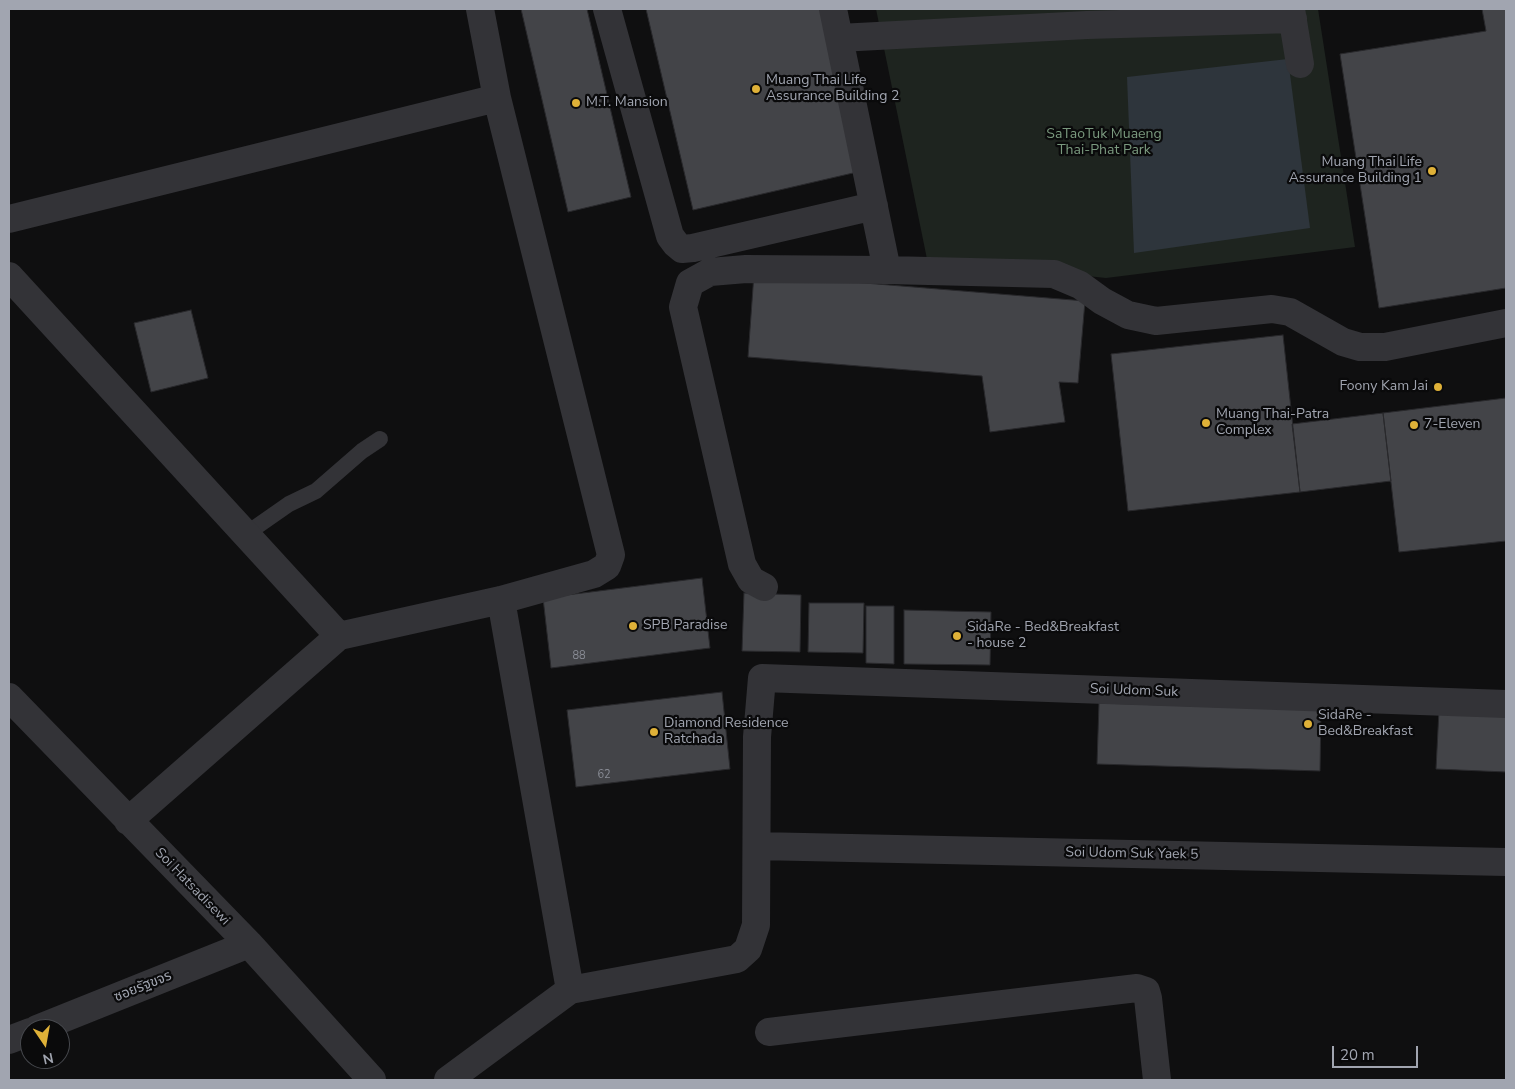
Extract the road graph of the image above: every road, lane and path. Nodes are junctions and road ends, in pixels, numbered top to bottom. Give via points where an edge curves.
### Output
1 (480, 9) edge
2 (607, 9) edge
3 (833, 9) edge
4 (1292, 14) edge
5 (838, 38) junction
6 (1300, 64) dead end
7 (497, 98) junction
8 (874, 206) junction
9 (9, 219) edge
10 (887, 270) junction
11 (9, 276) edge
12 (1506, 323) edge
13 (380, 439) dead end
14 (246, 534) junction
15 (764, 587) dead end
16 (501, 600) junction
17 (338, 636) junction
18 (9, 698) edge
19 (1506, 704) edge
20 (128, 821) junction
21 (757, 846) junction
22 (1506, 862) edge
23 (249, 944) junction
24 (570, 990) junction
25 (62, 1019) edge
26 (769, 1032) dead end
27 (372, 1080) edge
28 (448, 1080) edge
29 (1157, 1080) edge

1 - 7 street
2 - 8 street via 670,236 682,249
3 - 5 street
4 - 5 street
4 - 6 street
5 - 8 street
7 - 9 street
7 - 16 street via 611,555 607,566 594,574
8 - 10 street
10 - 12 street via 1054,274 1080,285 1128,315 1156,321 1272,309 1290,312 1343,342 1360,347 1385,346
10 - 15 street via 746,269 710,272 690,283 683,307 742,564 751,580
11 - 14 street
13 - 14 lane via 316,491 289,504
14 - 17 street
16 - 17 street
16 - 24 street
17 - 20 street
18 - 20 street, Soi Hatsadisewi
19 - 21 street, Soi Udom Suk via 762,678 757,737
20 - 23 street, Soi Hatsadisewi
21 - 22 street, Soi Udom Suk Yaek 5
21 - 24 street via 756,925 748,949 737,959
23 - 25 street, ซอยรัฐขจร
23 - 27 street, Soi Hatsadisewi
24 - 28 street
26 - 29 street via 1138,988 1146,991 1148,998

